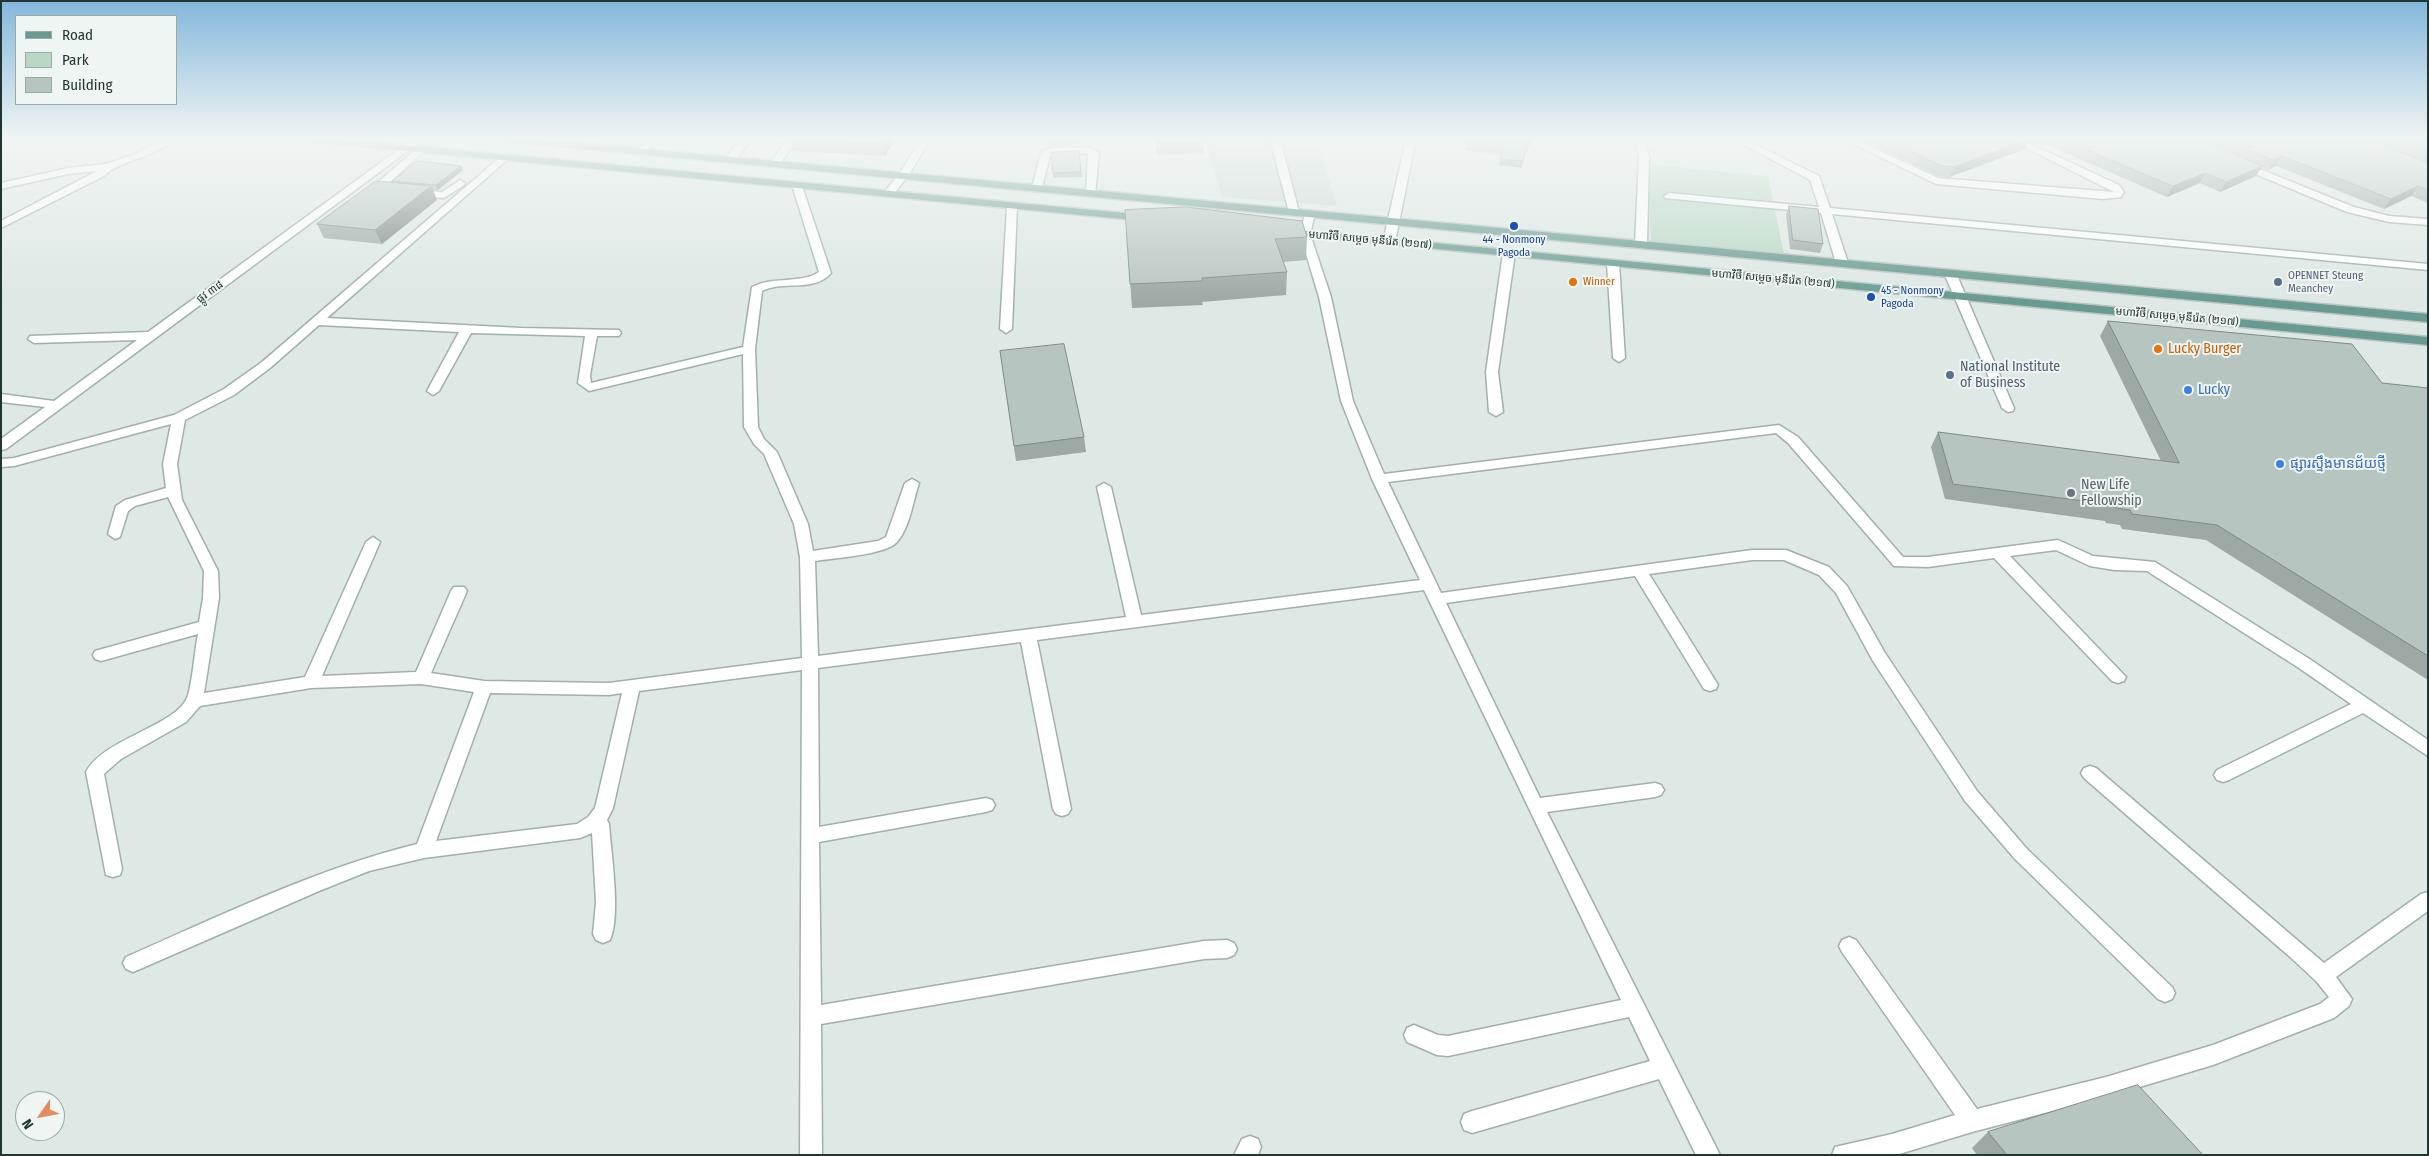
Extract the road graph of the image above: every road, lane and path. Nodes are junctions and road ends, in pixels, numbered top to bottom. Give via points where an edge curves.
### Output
1 (64, 193) edge
2 (346, 193) edge
3 (419, 193) edge
4 (447, 193) edge
5 (457, 193) edge
6 (800, 193) edge
7 (877, 193) edge
8 (1091, 193) edge
9 (1295, 193) edge
10 (1400, 193) edge
11 (1643, 193) edge
12 (1820, 193) edge
13 (2069, 193) edge
14 (2118, 193) edge
15 (2309, 193) edge
16 (888, 194) joint
17 (1669, 196) dead end
18 (1012, 206) junction
19 (1826, 212) junction
20 (1302, 213) junction
21 (1158, 220) edge
22 (1395, 221) junction
23 (2428, 222) edge
24 (1, 226) edge
25 (1276, 231) edge
26 (1305, 234) junction
27 (1389, 242) junction
28 (1641, 244) junction
29 (1509, 253) junction
30 (1613, 263) junction
31 (1842, 263) junction
32 (2428, 267) edge
33 (1950, 273) junction
34 (1960, 296) junction
35 (2428, 318) edge
36 (317, 321) junction
37 (467, 329) junction
38 (1006, 329) dead end
39 (592, 332) junction
40 (615, 333) dead end
41 (150, 336) junction
42 (34, 338) dead end
43 (2428, 341) edge
44 (749, 349) junction
45 (1618, 358) dead end
46 (433, 390) dead end
47 (1, 398) edge
48 (56, 406) junction
49 (2008, 408) dead end
50 (1496, 412) dead end
51 (179, 418) junction
52 (1, 446) edge
53 (1, 463) edge
54 (1380, 479) junction
55 (912, 483) dead end
56 (1104, 487) dead end
57 (174, 490) junction
58 (115, 534) dead end
59 (373, 542) dead end
60 (1998, 553) junction
61 (807, 557) junction
62 (1639, 571) junction
63 (1428, 584) junction
64 (459, 591) dead end
65 (1435, 599) junction
66 (1135, 622) junction
67 (206, 626) junction
68 (1028, 635) junction
69 (101, 655) dead end
70 (809, 662) junction
71 (2118, 677) dead end
72 (421, 678) junction
73 (311, 682) junction
74 (1710, 685) dead end
75 (632, 686) junction
76 (484, 687) junction
77 (195, 701) junction
78 (2364, 705) junction
79 (2428, 749) edge
80 (2090, 773) dead end
81 (2223, 775) dead end
82 (1655, 790) dead end
83 (986, 804) dead end
84 (1535, 806) junction
85 (1062, 809) dead end
86 (594, 822) junction
87 (809, 836) junction
88 (424, 850) junction
89 (112, 870) dead end
90 (2428, 900) edge
91 (603, 934) dead end
92 (1849, 946) dead end
93 (1227, 949) dead end
94 (133, 963) dead end
95 (2323, 975) junction
96 (2165, 993) dead end
97 (1634, 1007) junction
98 (810, 1016) junction
99 (1414, 1035) dead end
100 (1664, 1067) junction
101 (1972, 1121) junction
102 (1472, 1122) dead end
103 (1896, 1150) edge
104 (811, 1155) edge
105 (1709, 1155) edge
106 (1843, 1155) edge

1 - 24 street
2 - 41 street, ផ្លូវ ៣៨
3 - 4 street
5 - 36 street
6 - 44 street via 825,273 813,279 768,284 756,289
7 - 16 main road
8 - 20 main road, មហាវិថី សម្តេច មុនីរ៉េត (២១៧)
9 - 20 street
10 - 22 street
11 - 28 street
12 - 19 street
13 - 14 street via 2103,196
15 - 23 street via 2364,214 2390,220
16 - 18 main road
17 - 19 street
18 - 21 main road
18 - 38 street
19 - 31 street
19 - 32 street
20 - 22 main road, មហាវិថី សម្តេច មុនីរ៉េត (២១៧)
20 - 26 street
22 - 27 street
22 - 28 main road, មហាវិថី សម្តេច មុនីរ៉េត (២១៧)
25 - 26 main road, មហាវិថី សម្តេច មុនីរ៉េត (២១៧)
26 - 27 main road, មហាវិថី សម្តេច មុនីរ៉េត (២១៧)
26 - 54 street via 1325,296 1347,401
27 - 29 main road, មហាវិថី សម្តេច មុនីរ៉េត (២១៧)
28 - 31 main road, មហាវិថី សម្តេច មុនីរ៉េត (២១៧)
29 - 30 main road, មហាវិថី សម្តេច មុនីរ៉េត (២១៧)
29 - 50 street via 1492,372
30 - 34 main road, មហាវិថី សម្តេច មុនីរ៉េត (២១៧)
30 - 45 street
31 - 33 main road, មហាវិថី សម្តេច មុនីរ៉េត (២១៧)
33 - 34 street
33 - 35 main road, មហាវិថី សម្តេច មុនីរ៉េត (២១៧)
34 - 43 main road, មហាវិថី សម្តេច មុនីរ៉េត (២១៧)
34 - 49 street
36 - 37 street
36 - 51 street via 229,392
37 - 39 street
37 - 46 street
39 - 40 street
39 - 44 street via 584,375 584,383 589,387
41 - 42 street
41 - 48 street, ផ្លូវ ៣៨
44 - 61 street via 751,427 770,452 785,485 801,524
47 - 48 street
48 - 52 street, ផ្លូវ ៣៨
51 - 53 street
51 - 57 street via 170,464
54 - 60 street via 1779,430 1793,440 1898,562 1928,562
54 - 63 street
55 - 61 street via 891,540 882,545
56 - 66 street
57 - 58 street via 121,509
57 - 67 street via 175,500 211,571
59 - 73 street
60 - 71 street
60 - 78 street via 2058,545 2090,561 2157,568
61 - 70 street
62 - 65 street
62 - 74 street
62 - 96 street via 1752,555 1786,555 1824,571 1842,590 1879,657 1971,796 2021,854
63 - 65 street
63 - 66 street
64 - 72 street
65 - 84 street
66 - 68 street
67 - 69 street
67 - 77 street
68 - 70 street
68 - 85 street
70 - 75 street
70 - 87 street
72 - 73 street
72 - 76 street
73 - 77 street
75 - 76 street via 609,689
75 - 86 street via 604,808
76 - 88 street
77 - 89 street via 180,717 115,754 95,772
78 - 79 street
78 - 81 street
80 - 95 street
82 - 84 street
83 - 87 street
84 - 97 street
86 - 88 street via 580,830
86 - 91 street via 600,824
87 - 98 street
88 - 94 street via 368,864 312,885
90 - 95 street
92 - 101 street
93 - 98 street via 1204,950
95 - 101 street via 2342,999 2327,1010 2213,1056 2106,1088
97 - 99 street via 1448,1046
97 - 100 street
98 - 104 street
100 - 102 street
100 - 105 street
101 - 103 street
103 - 106 street

